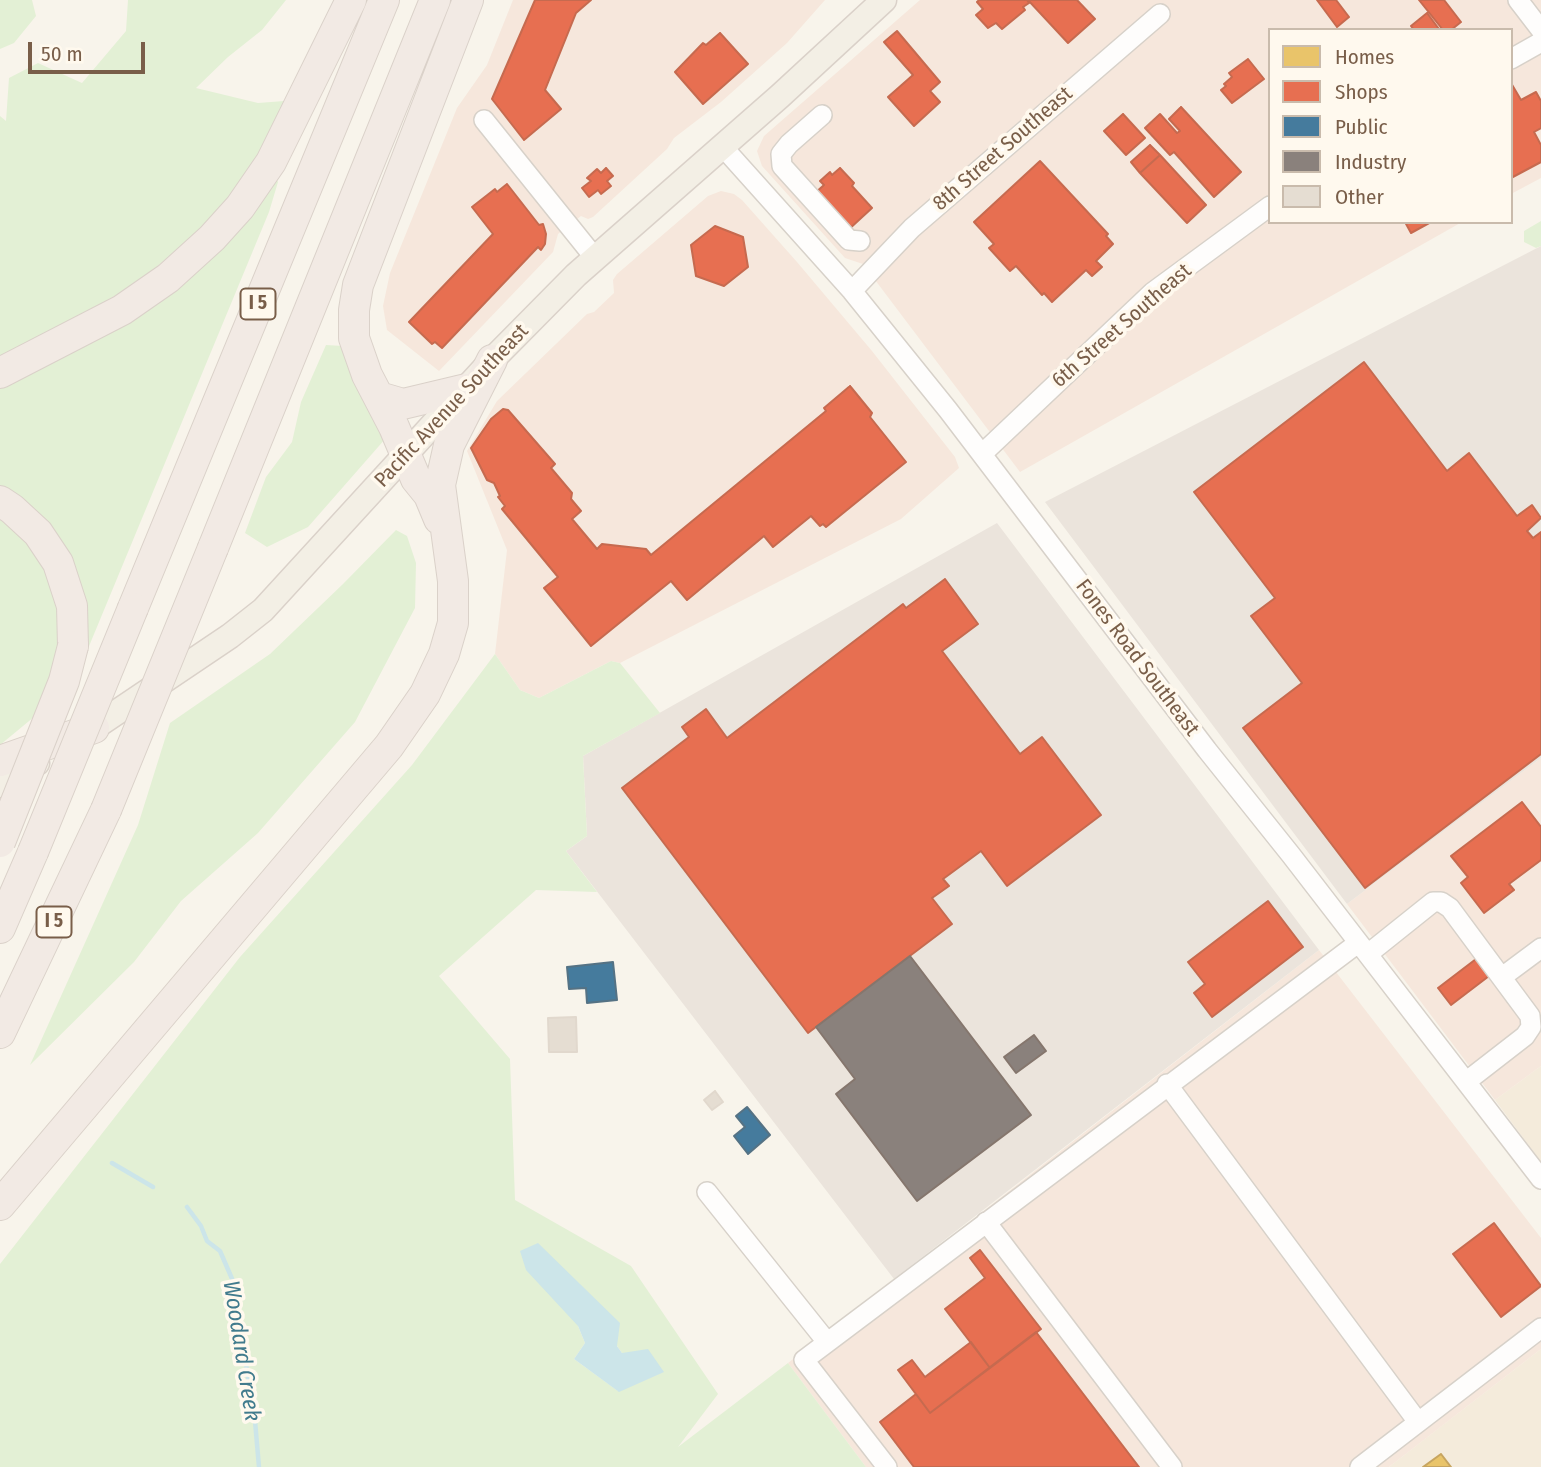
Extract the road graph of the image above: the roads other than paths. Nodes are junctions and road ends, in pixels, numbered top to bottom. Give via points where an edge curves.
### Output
1 (351, 0) edge
2 (384, 0) edge
3 (435, 0) edge
4 (468, 0) edge
5 (884, 0) edge
6 (1518, 0) edge
7 (1160, 14) dead end
8 (1541, 30) edge
9 (1541, 42) edge
10 (1513, 58) edge
11 (822, 115) dead end
12 (484, 120) dead end
13 (722, 146) junction
14 (1268, 207) edge
15 (860, 241) dead end
16 (595, 258) junction
17 (852, 291) junction
18 (492, 360) junction
19 (0, 373) edge
20 (466, 389) junction
21 (379, 397) junction
22 (982, 454) junction
23 (406, 455) junction
24 (0, 501) edge
25 (446, 535) junction
26 (94, 728) junction
27 (0, 761) edge
28 (0, 785) edge
29 (0, 842) edge
30 (0, 929) edge
31 (1363, 948) junction
32 (1541, 948) edge
33 (1502, 977) junction
34 (0, 1032) edge
35 (1467, 1081) junction
36 (1167, 1084) junction
37 (1541, 1179) edge
38 (707, 1192) dead end
39 (0, 1205) edge
40 (986, 1222) junction
41 (1541, 1328) edge
42 (827, 1342) junction
43 (1418, 1422) junction
44 (887, 1467) edge
45 (1172, 1467) edge
46 (1360, 1467) edge

1 - 19 highway via 271,162 212,238 145,295
2 - 30 highway, I 5, bridge
3 - 34 highway, I 5, bridge via 106,810
4 - 21 highway via 358,285 354,338
5 - 13 main road, Pacific Avenue Southeast
6 - 8 street
7 - 17 street, 8th Street Southeast via 912,228
9 - 10 street
11 - 15 street via 781,154 782,166 849,240
12 - 16 street
13 - 16 main road, Pacific Avenue Southeast
13 - 17 street, Fones Road Southeast
14 - 22 street, 6th Street Southeast via 1153,292
16 - 18 main road, Pacific Avenue Southeast
17 - 22 street, Fones Road Southeast
18 - 20 main road, Pacific Avenue Southeast
18 - 25 highway via 449,444 440,485
20 - 21 highway via 403,404
20 - 23 main road, Pacific Avenue Southeast
21 - 23 highway
22 - 31 street, Fones Road Southeast
23 - 25 highway
23 - 26 main road, Pacific Avenue Southeast via 263,610
24 - 29 highway, bridge via 27,521 58,563 72,606 73,646 64,681
25 - 39 highway via 453,623 425,694 389,746
26 - 27 highway
26 - 28 main road, Pacific Avenue Southeast
31 - 33 street via 1433,902 1441,902
31 - 35 street, Fones Road Southeast
31 - 36 street
32 - 33 street
33 - 35 street via 1531,1016 1531,1027
35 - 37 street, Fones Road Southeast
36 - 40 street
36 - 43 street
38 - 42 street
40 - 42 street
40 - 45 street
41 - 43 street
42 - 44 street via 804,1360
43 - 46 street

